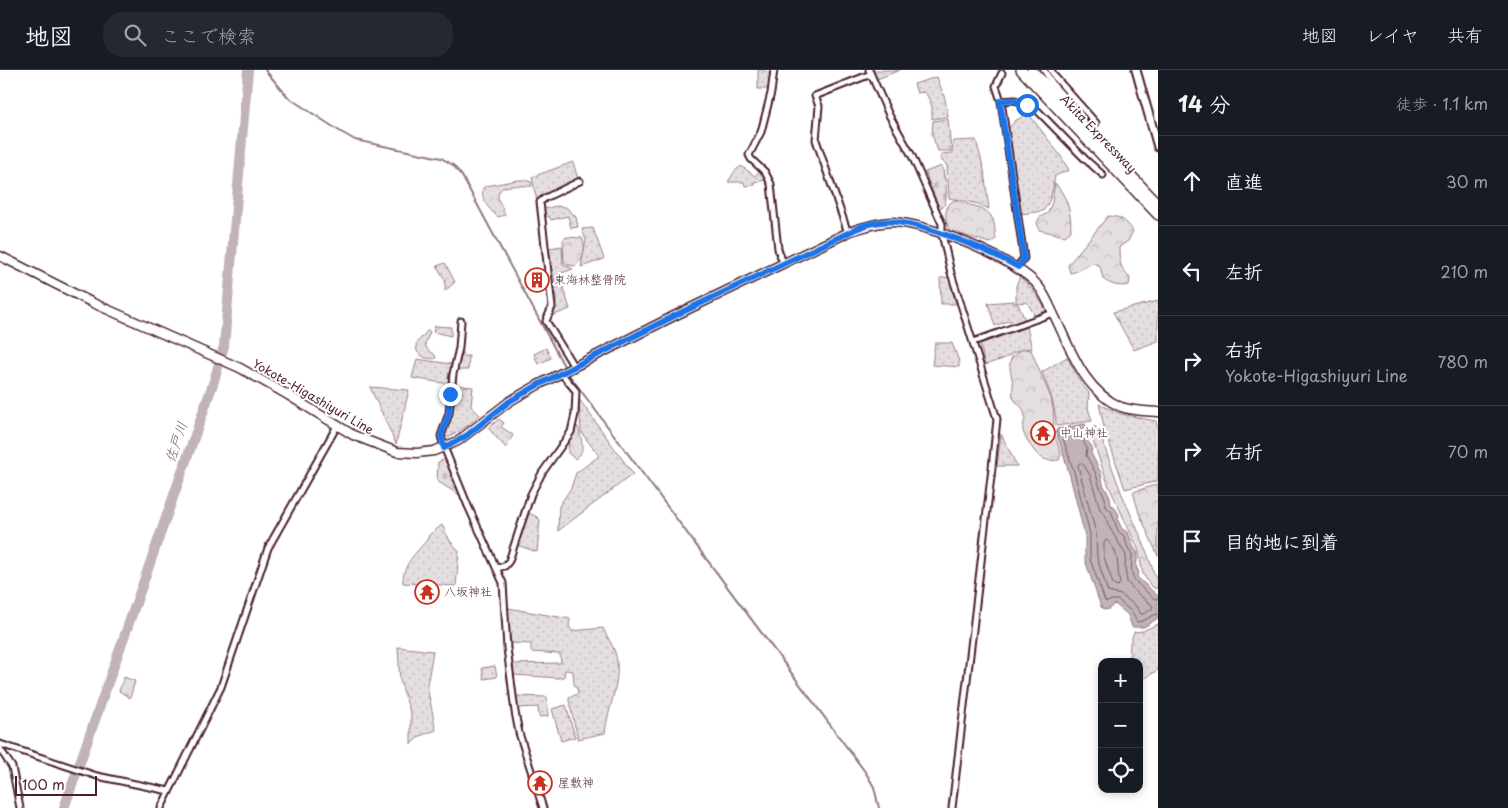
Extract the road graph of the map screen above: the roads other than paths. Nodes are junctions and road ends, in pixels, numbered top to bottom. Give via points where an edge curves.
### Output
1 (774, 70) edge
2 (1020, 70) edge
3 (1032, 70) edge
4 (1044, 70) edge
5 (1051, 70) edge
6 (1136, 70) edge
7 (870, 72) edge
8 (1002, 72) dead end
9 (1000, 101) junction
10 (1096, 123) dead end
11 (1084, 126) junction
12 (1158, 148) edge
13 (1103, 174) dead end
14 (580, 182) dead end
15 (1158, 204) edge
16 (1158, 215) edge
17 (848, 233) junction
18 (942, 234) junction
19 (0, 256) edge
20 (783, 264) junction
21 (1018, 267) junction
22 (1053, 313) junction
23 (461, 321) dead end
24 (973, 342) junction
25 (574, 367) junction
26 (561, 373) junction
27 (1158, 412) edge
28 (337, 426) junction
29 (444, 448) junction
30 (497, 568) junction
31 (0, 744) edge
32 (0, 749) edge
33 (168, 792) junction
34 (20, 808) edge
35 (161, 808) edge
36 (543, 808) edge
37 (952, 808) edge

1 - 20 street via 762,126 749,155 771,184 778,249
2 - 16 highway, Akita Expressway
3 - 11 highway, Akita Expressway
4 - 11 street via 1080,114
5 - 10 street
6 - 12 main road
7 - 17 street via 815,96 819,106 816,140
7 - 18 street via 934,202
8 - 9 street via 996,86
9 - 13 street via 1014,100 1038,111
9 - 21 street via 1024,258
11 - 15 highway, Akita Expressway
14 - 25 street via 540,202 552,307 546,321
17 - 18 main road, Yokote-Higashiyuri Line via 880,222 894,222
17 - 20 main road, Yokote-Higashiyuri Line
18 - 21 main road, Yokote-Higashiyuri Line
18 - 24 street
19 - 28 main road, Yokote-Higashiyuri Line via 93,303 240,368
20 - 25 main road, Yokote-Higashiyuri Line
21 - 22 main road, Yokote-Higashiyuri Line via 1039,286
22 - 24 street
22 - 27 main road, Yokote-Higashiyuri Line via 1090,385 1121,407
23 - 29 street via 449,413 441,436
24 - 37 street via 997,419
25 - 26 main road, Yokote-Higashiyuri Line
26 - 29 main road, Yokote-Higashiyuri Line via 510,401 466,436
26 - 30 street via 576,391 570,432 531,494 509,561
28 - 29 main road, Yokote-Higashiyuri Line via 397,452 432,452
28 - 33 street via 268,548 221,687
29 - 30 street
30 - 36 street via 503,583 506,648 515,712
31 - 33 street via 97,776
32 - 34 street via 12,767
33 - 35 street

